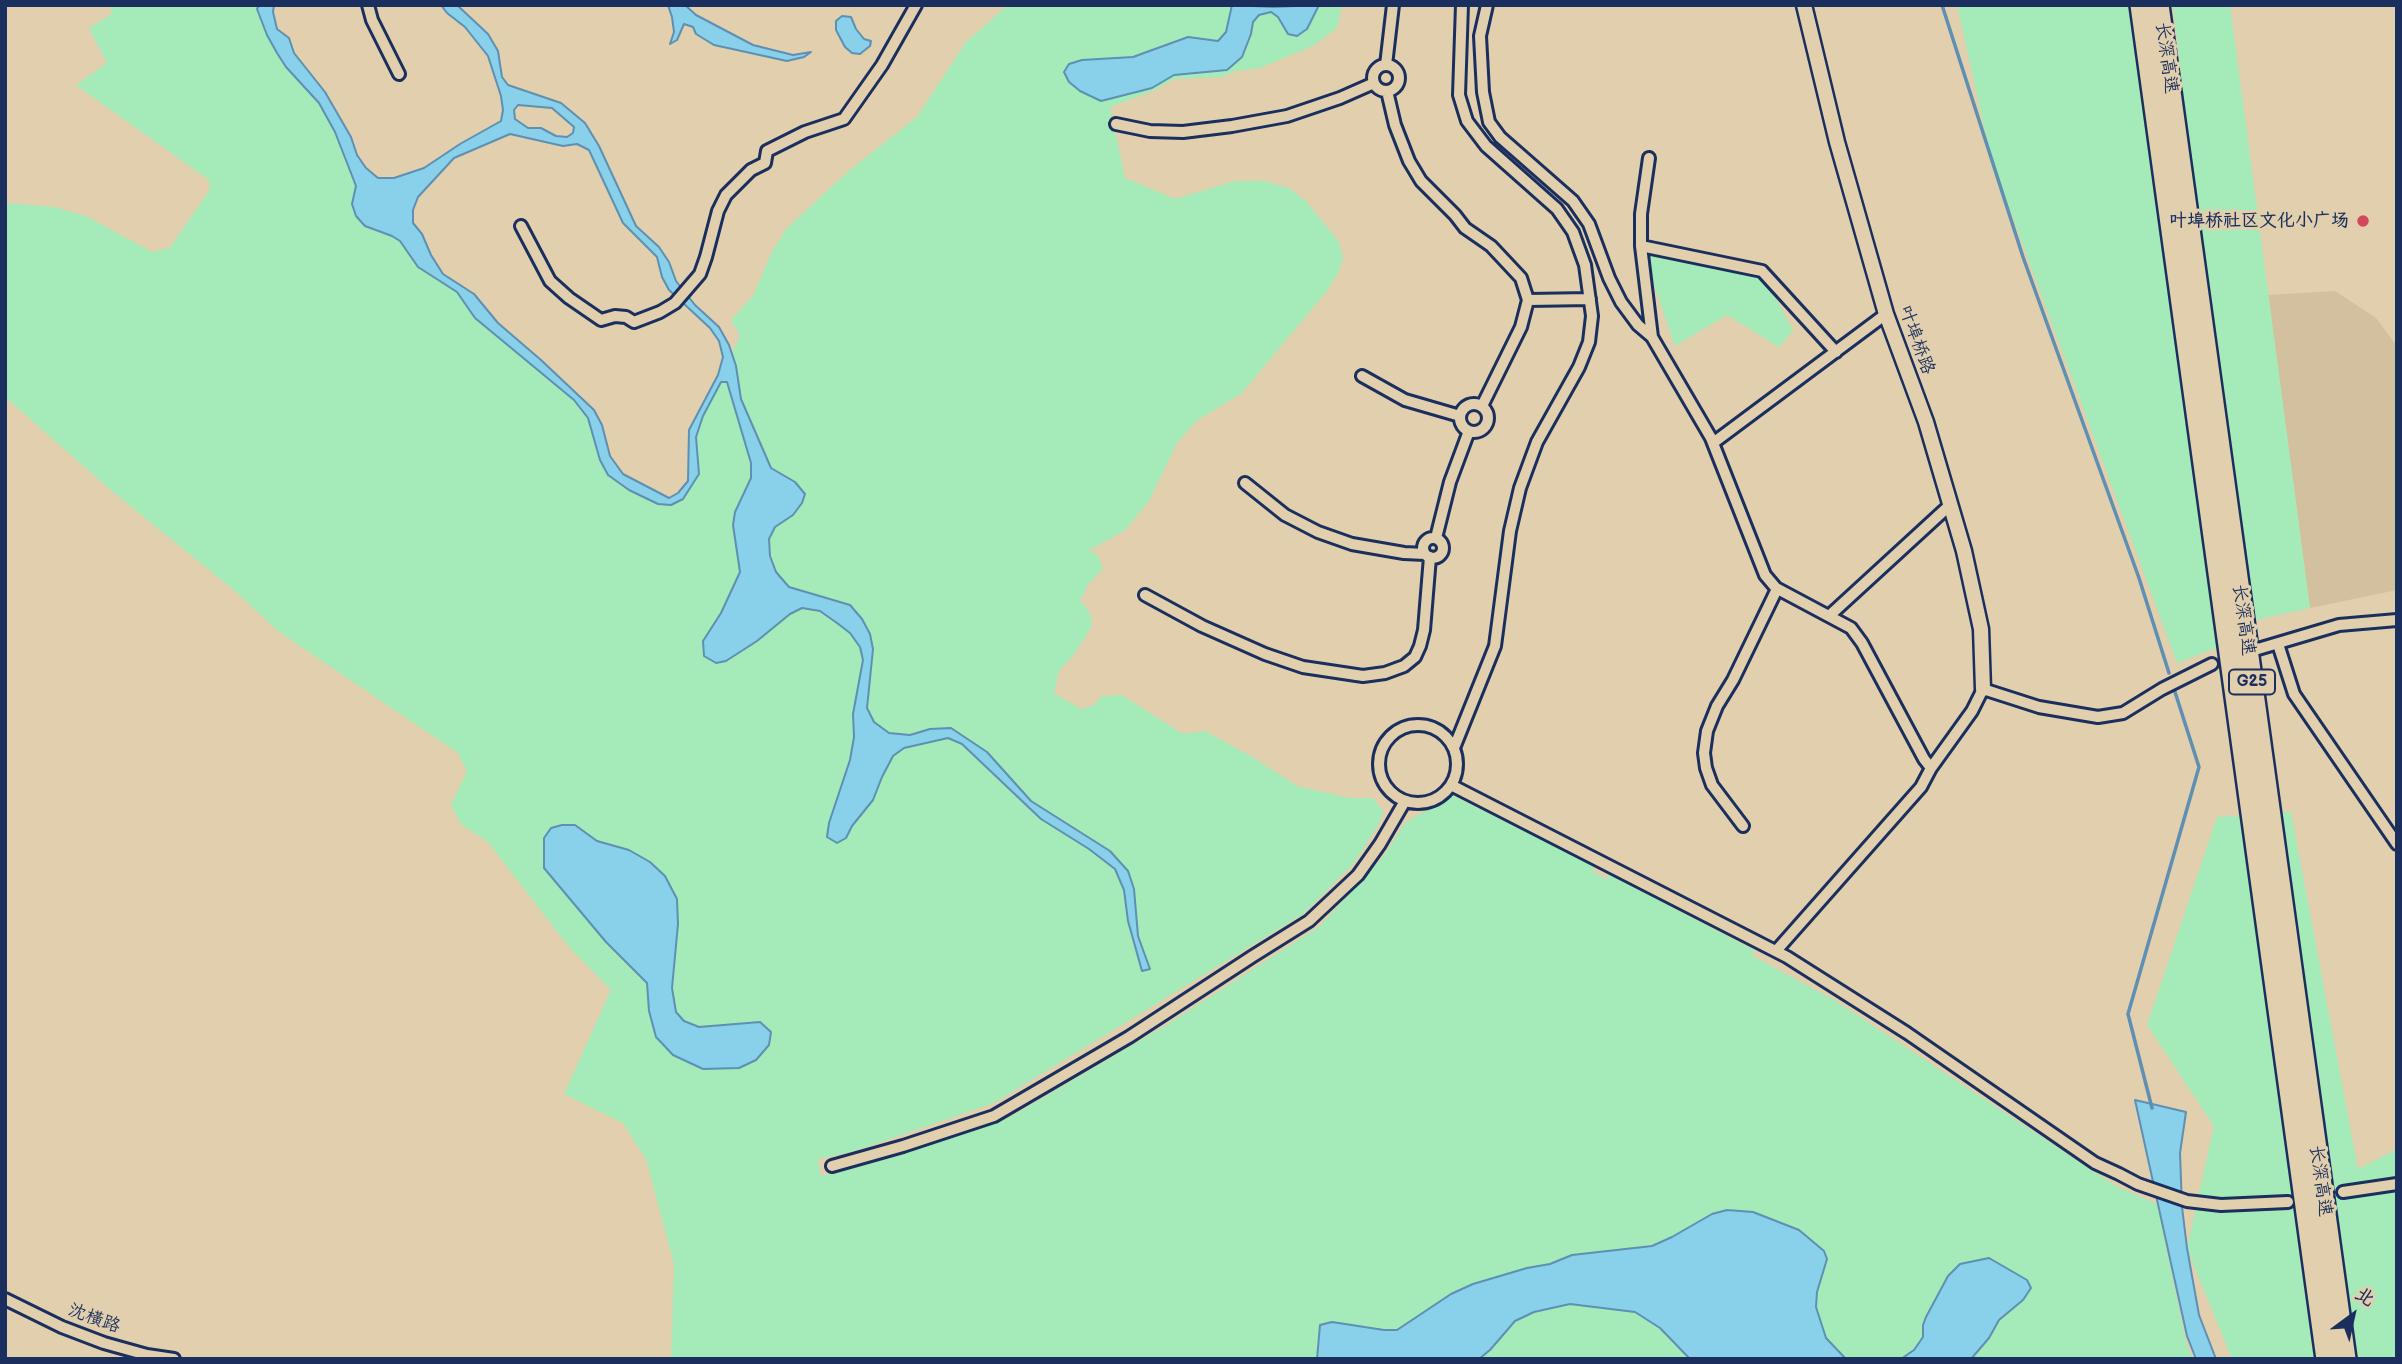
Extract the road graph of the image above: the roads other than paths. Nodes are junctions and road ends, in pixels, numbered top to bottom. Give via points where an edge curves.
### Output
1 (368, 5) edge
2 (916, 5) edge
3 (1393, 5) edge
4 (1462, 5) edge
5 (1487, 5) edge
6 (1804, 5) edge
7 (2141, 5) edge
8 (2158, 5) edge
9 (1385, 65) junction
10 (399, 74) dead end
11 (1374, 83) junction
12 (1387, 91) junction
13 (1116, 124) dead end
14 (1649, 158) dead end
15 (521, 226) dead end
16 (1641, 246) junction
17 (1590, 299) junction
18 (1528, 300) junction
19 (1886, 314) junction
20 (1652, 337) junction
21 (1836, 352) junction
22 (1363, 376) dead end
23 (1482, 406) junction
24 (1460, 416) junction
25 (1469, 431) junction
26 (1713, 443) junction
27 (1245, 483) dead end
28 (1951, 505) junction
29 (1428, 556) junction
30 (1777, 589) junction
31 (1145, 595) dead end
32 (1829, 616) junction
33 (2397, 620) edge
34 (2278, 644) junction
35 (2258, 649) dead end
36 (2212, 664) dead end
37 (1983, 689) junction
38 (1454, 748) junction
39 (1931, 768) junction
40 (1451, 785) junction
41 (1405, 801) junction
42 (1743, 826) dead end
43 (2397, 844) edge
44 (1776, 951) junction
45 (832, 1166) dead end
46 (2397, 1184) edge
47 (2343, 1192) dead end
48 (2288, 1202) dead end
49 (5, 1299) edge
50 (174, 1359) edge
51 (2327, 1359) edge
52 (2345, 1359) edge

1 - 10 street
2 - 15 street via 844,119 767,151 765,163 726,195 700,274 675,303 660,312 634,322 615,316 600,320 550,281
3 - 9 street
4 - 17 street via 1459,95 1467,121 1486,146 1557,209 1573,232 1586,265
5 - 20 street via 1480,36 1489,122 1573,201 1589,224 1621,302
6 - 19 street, 叶埠桥路
7 - 51 highway, 长深高速 / G25
8 - 52 highway, 长深高速 / G25
9 - 11 street via 1374,71
9 - 12 street via 1399,75 1395,88
11 - 12 street
11 - 13 street via 1287,116 1232,126 1183,132
12 - 18 street via 1395,125 1421,181 1465,228 1514,270
14 - 16 street
16 - 20 street
16 - 21 street via 1762,271
17 - 18 street
17 - 38 street via 1589,342 1537,442 1520,488 1494,646
18 - 23 street via 1521,327
19 - 21 street
19 - 28 street, 叶埠桥路
20 - 26 street
21 - 26 street
22 - 24 street via 1405,400
23 - 24 street via 1468,405
23 - 25 street via 1488,413 1486,426 1479,432
24 - 25 street
25 - 29 street via 1436,538 1443,549 1440,555
26 - 30 street via 1765,575
27 - 29 street via 1285,515 1318,532 1352,544
28 - 32 street
28 - 37 street, 叶埠桥路 via 1981,629
29 - 31 street via 1420,646 1404,666 1385,673 1363,676 1303,667 1202,626
30 - 32 street
30 - 42 street via 1707,732 1704,753 1712,785
32 - 39 street via 1851,628 1862,643
33 - 34 street via 2339,625
34 - 35 street
34 - 43 street via 2294,694
36 - 37 street via 2123,713 2098,717 2039,707
37 - 39 street
38 - 40 street via 1457,761
38 - 41 street via 1437,730 1425,726 1412,725 1390,736 1382,747 1380,772 1384,784
39 - 44 street via 1921,787
40 - 41 street via 1431,801
40 - 44 street
41 - 45 street via 1357,875 1309,921 1129,1037 994,1115
44 - 48 street via 1907,1032 2095,1163 2187,1201 2221,1205
46 - 47 street
49 - 50 street, 沈横路 via 103,1343

